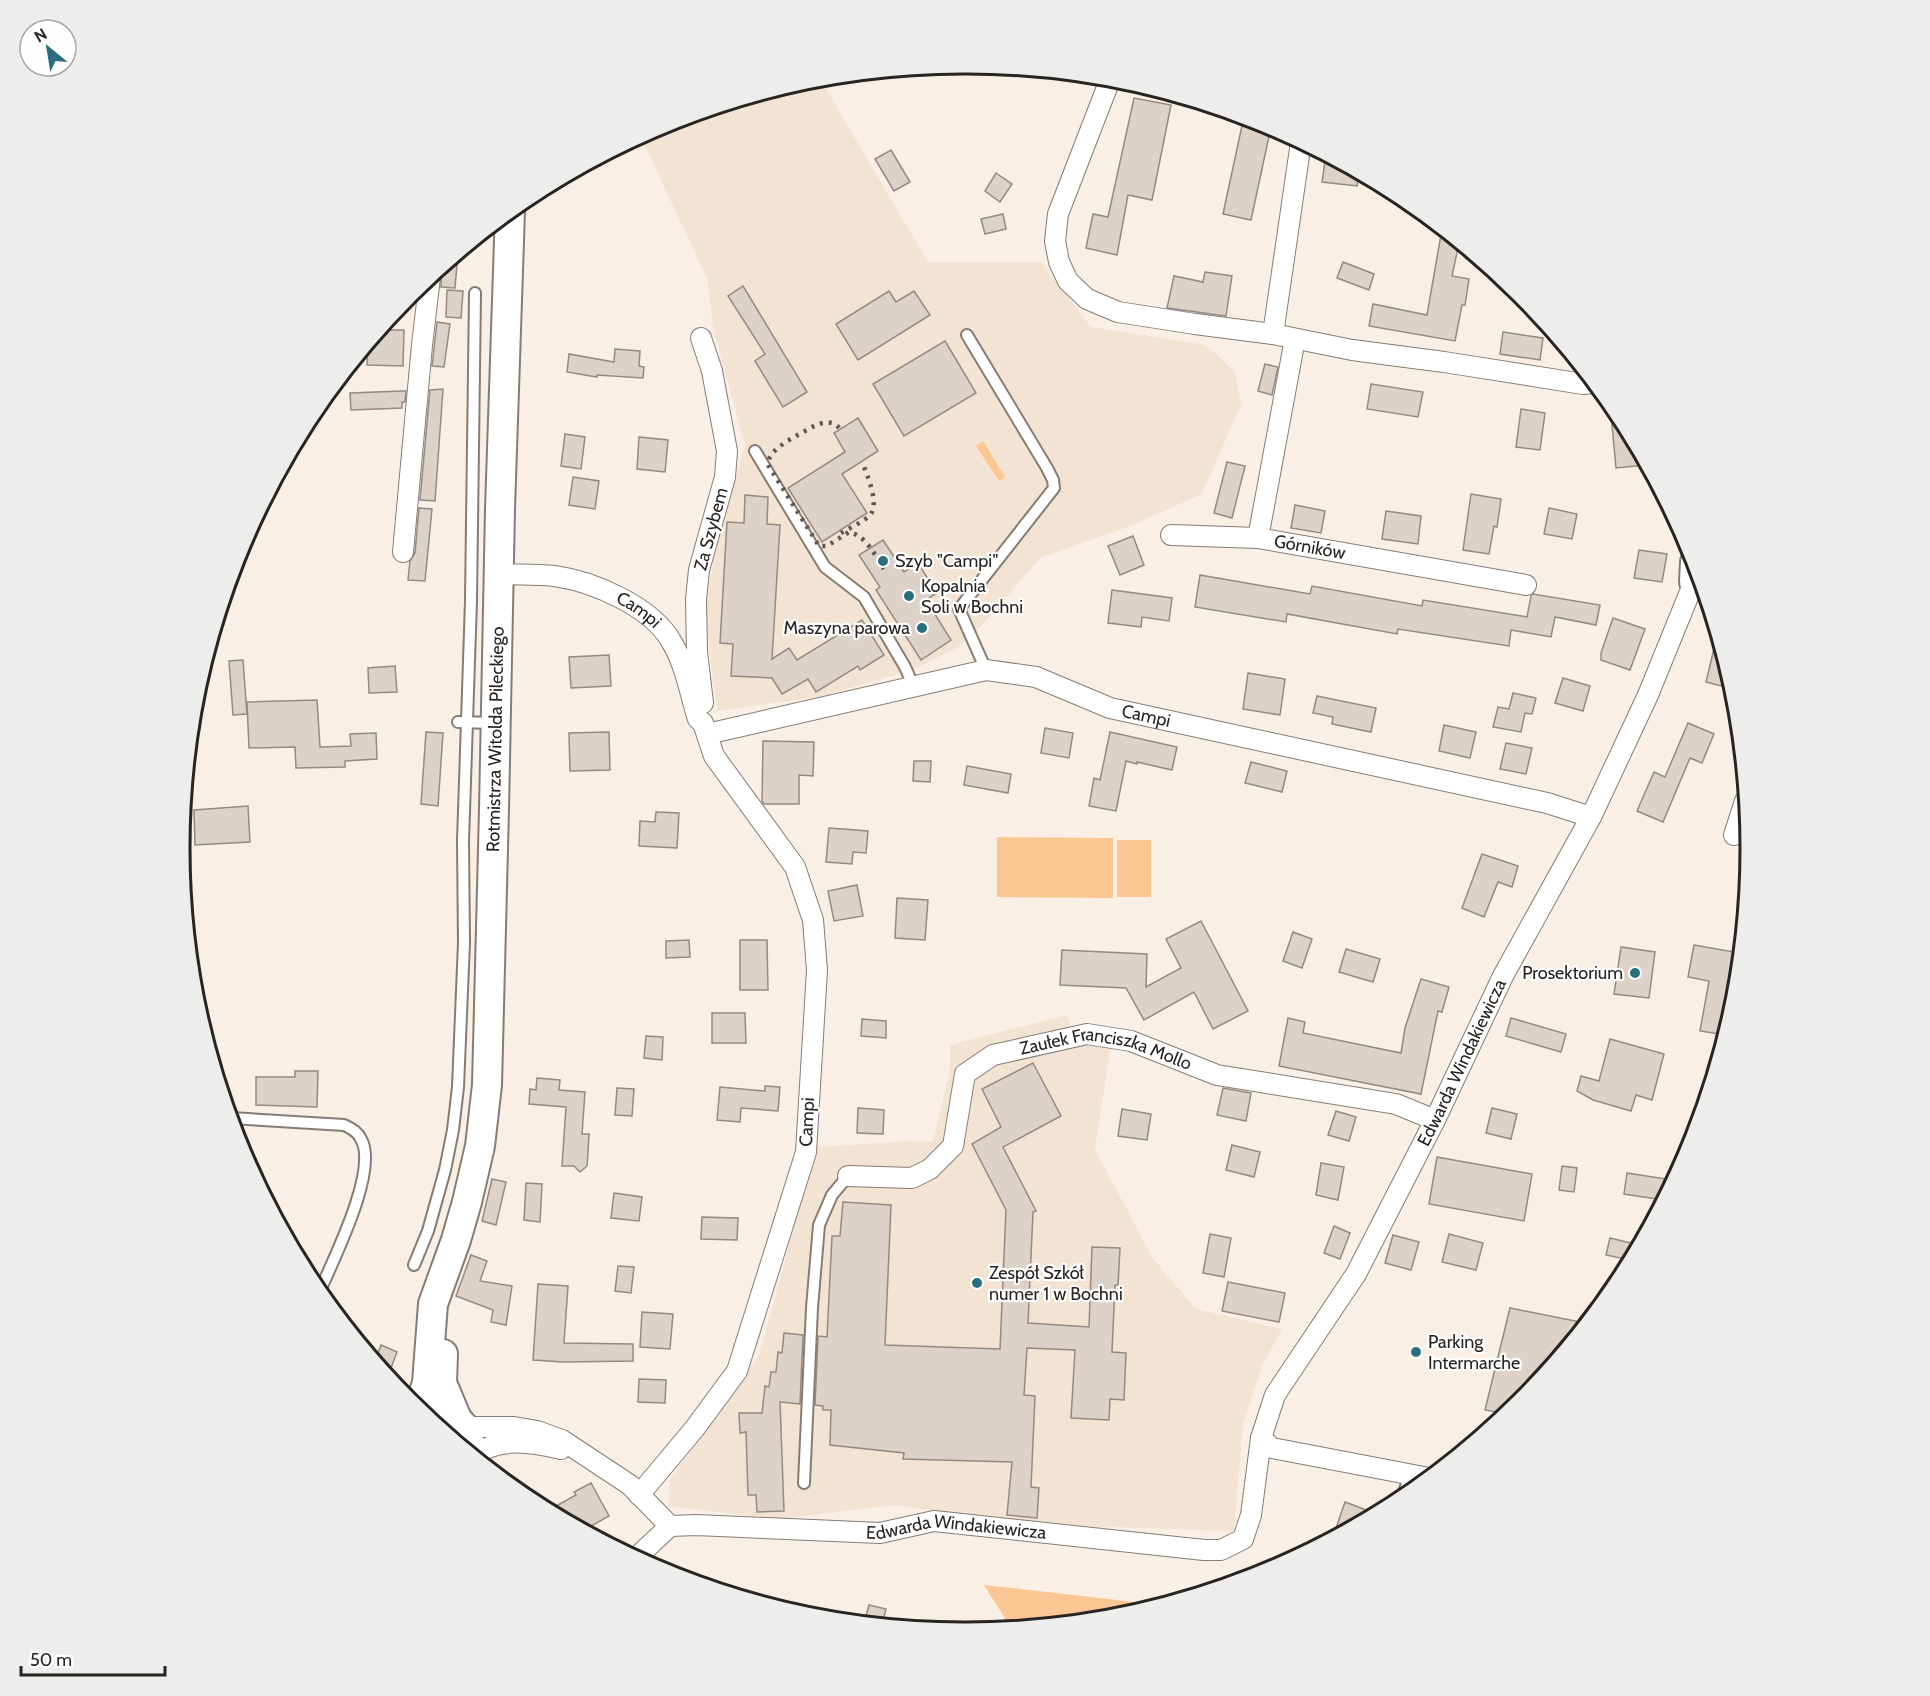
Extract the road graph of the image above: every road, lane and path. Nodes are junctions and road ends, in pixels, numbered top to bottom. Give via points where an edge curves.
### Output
1 (1107, 87) edge
2 (1300, 149) edge
3 (510, 223) edge
4 (428, 289) edge
5 (475, 293) dead end
6 (1273, 334) junction
7 (967, 335) dead end
8 (701, 338) dead end
9 (1295, 339) junction
10 (1584, 384) edge
11 (755, 451) dead end
12 (1171, 535) dead end
13 (1258, 538) junction
14 (403, 552) dead end
15 (499, 574) junction
16 (1526, 585) dead end
17 (1693, 585) edge
18 (986, 670) junction
19 (914, 687) junction
20 (462, 722) junction
21 (496, 723) junction
22 (705, 729) junction
23 (1591, 817) junction
24 (1739, 820) edge
25 (1734, 835) dead end
26 (240, 1119) edge
27 (1435, 1120) junction
28 (848, 1176) joint
29 (414, 1265) dead end
30 (448, 1265) junction
31 (323, 1281) edge
32 (421, 1400) edge
33 (434, 1412) edge
34 (464, 1433) edge
35 (1261, 1438) junction
36 (480, 1451) edge
37 (590, 1457) junction
38 (1417, 1476) edge
39 (804, 1483) dead end
40 (639, 1495) junction
41 (670, 1526) junction
42 (642, 1552) edge

1 - 6 street via 1058,214 1055,242 1068,281 1087,299 1118,312
2 - 6 street
3 - 15 main road, Rotmistrza Witolda Pileckiego
4 - 14 street
5 - 20 lane via 471,601
6 - 9 street
7 - 18 lane via 1047,468 1054,488 959,609
8 - 22 street, Za Szybem via 712,371 727,451 725,477 697,589 697,652
9 - 10 street
9 - 13 street, Górników
11 - 19 lane via 825,567 864,597
12 - 13 street
13 - 16 street, Górników
15 - 21 main road, Rotmistrza Witolda Pileckiego
15 - 22 street, Campi via 555,576 591,586 636,606 671,640
17 - 23 street, Edwarda Windakiewicza
18 - 19 street, Campi
18 - 23 street, Campi via 1036,677 1110,708 1547,803
19 - 22 street, Campi
20 - 21 lane
20 - 29 lane via 464,943 458,1088 445,1170 429,1231
21 - 30 main road, Rotmistrza Witolda Pileckiego via 487,1085 480,1146
22 - 40 street, Campi via 714,756 795,867 813,920 817,970 806,1152 737,1371
23 - 27 street, Edwarda Windakiewicza via 1503,976
24 - 25 street
26 - 31 lane via 344,1125 361,1139 366,1168
27 - 28 street, Zaułek Franciszka Mollo via 1396,1104 1217,1075 1131,1041 1087,1034 993,1055 965,1074 953,1146 930,1169 912,1178
27 - 35 street, Edwarda Windakiewicza via 1356,1274 1275,1395
28 - 39 lane via 832,1195 819,1225
30 - 32 main road, Rotmistrza Witolda Pileckiego via 432,1304 427,1383
30 - 34 main road, Rotmistrza Witolda Pileckiego via 442,1383
33 - 34 main road via 441,1411
34 - 37 street via 504,1426 537,1431
35 - 38 street via 1272,1448
35 - 41 street, Edwarda Windakiewicza via 1251,1515 1243,1539 1221,1550 934,1521 880,1533
36 - 37 street via 514,1442
37 - 40 street
40 - 41 street
41 - 42 street

